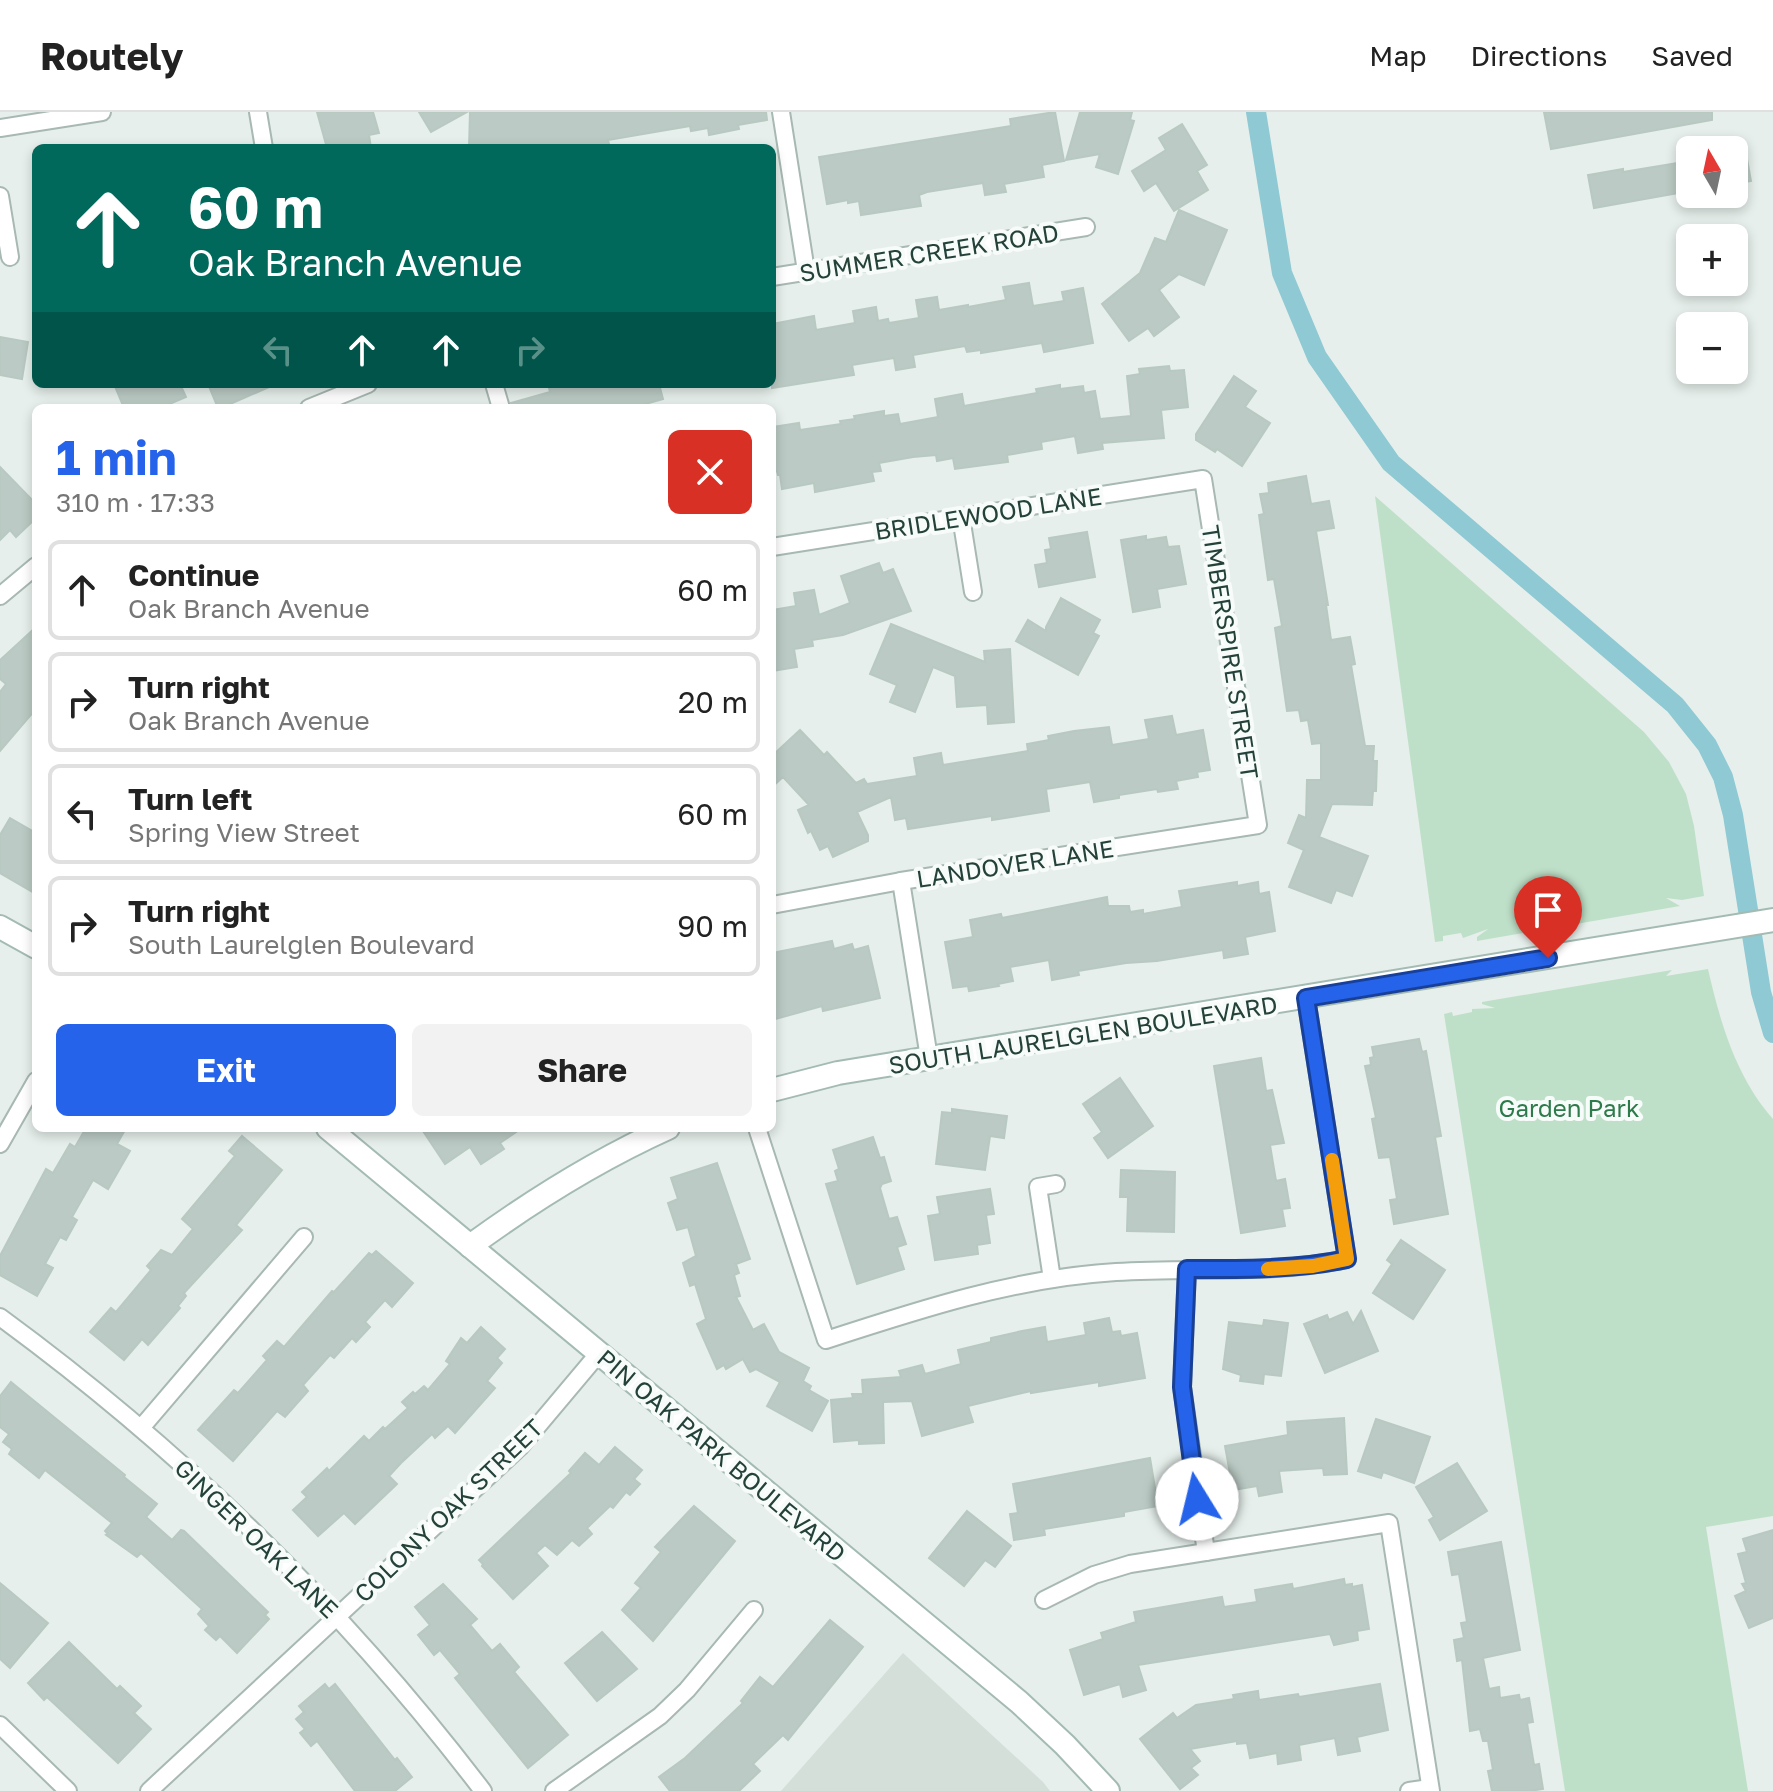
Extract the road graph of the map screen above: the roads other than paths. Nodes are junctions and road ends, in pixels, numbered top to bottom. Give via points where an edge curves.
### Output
1 (102, 112) edge
2 (258, 112) edge
3 (781, 112) edge
4 (0, 128) edge
5 (263, 144) edge
6 (0, 196) edge
7 (1086, 227) dead end
8 (10, 257) dead end
9 (806, 271) junction
10 (776, 276) edge
11 (332, 390) edge
12 (314, 404) edge
13 (1203, 479) joint
14 (961, 517) junction
15 (776, 546) edge
16 (32, 569) edge
17 (973, 592) dead end
18 (0, 596) edge
19 (1258, 825) joint
20 (901, 881) junction
21 (776, 904) edge
22 (1773, 920) edge
23 (0, 927) edge
24 (32, 945) edge
25 (1306, 998) junction
26 (929, 1058) junction
27 (32, 1088) edge
28 (776, 1089) edge
29 (333, 1132) edge
30 (660, 1132) edge
31 (758, 1132) edge
32 (0, 1144) edge
33 (1056, 1184) dead end
34 (304, 1237) dead end
35 (470, 1246) junction
36 (1187, 1269) junction
37 (1052, 1279) junction
38 (0, 1317) edge
39 (599, 1353) junction
40 (141, 1428) junction
41 (1206, 1552) junction
42 (1044, 1600) dead end
43 (754, 1610) dead end
44 (338, 1616) junction
45 (0, 1725) edge
46 (1430, 1789) edge
47 (68, 1791) edge
48 (149, 1791) edge
49 (483, 1791) edge
50 (554, 1791) edge
51 (1108, 1791) edge
52 (1409, 1791) edge

1 - 4 street
2 - 5 street
3 - 9 street
6 - 8 street
7 - 9 street, SUMMER CREEK ROAD
9 - 10 street, SUMMER CREEK ROAD
11 - 12 street
13 - 14 street, BRIDLEWOOD LANE
13 - 19 street, TIMBERSPIRE STREET
14 - 15 street, BRIDLEWOOD LANE
14 - 17 street
16 - 18 street
19 - 20 street, LANDOVER LANE
20 - 21 street, LANDOVER LANE
20 - 26 street
22 - 25 street, SOUTH LAURELGLEN BOULEVARD
23 - 24 street
25 - 26 street, SOUTH LAURELGLEN BOULEVARD
25 - 36 street via 1347,1259 1276,1269
26 - 28 street, SOUTH LAURELGLEN BOULEVARD
27 - 32 street
29 - 35 street, PIN OAK PARK BOULEVARD
30 - 35 street via 573,1176
31 - 37 street via 826,1340 926,1308
33 - 37 street via 1038,1187
34 - 40 street
35 - 39 street, PIN OAK PARK BOULEVARD
36 - 37 street
36 - 41 street via 1182,1387
38 - 40 street, GINGER OAK LANE
39 - 44 street, COLONY OAK STREET via 520,1447
39 - 51 street, PIN OAK PARK BOULEVARD via 1019,1702
40 - 44 street, GINGER OAK LANE
41 - 42 street via 1094,1575
41 - 46 street via 1389,1523
43 - 50 street via 660,1716
44 - 48 street, COLONY OAK STREET
44 - 49 street, GINGER OAK LANE
45 - 47 street
46 - 52 street

